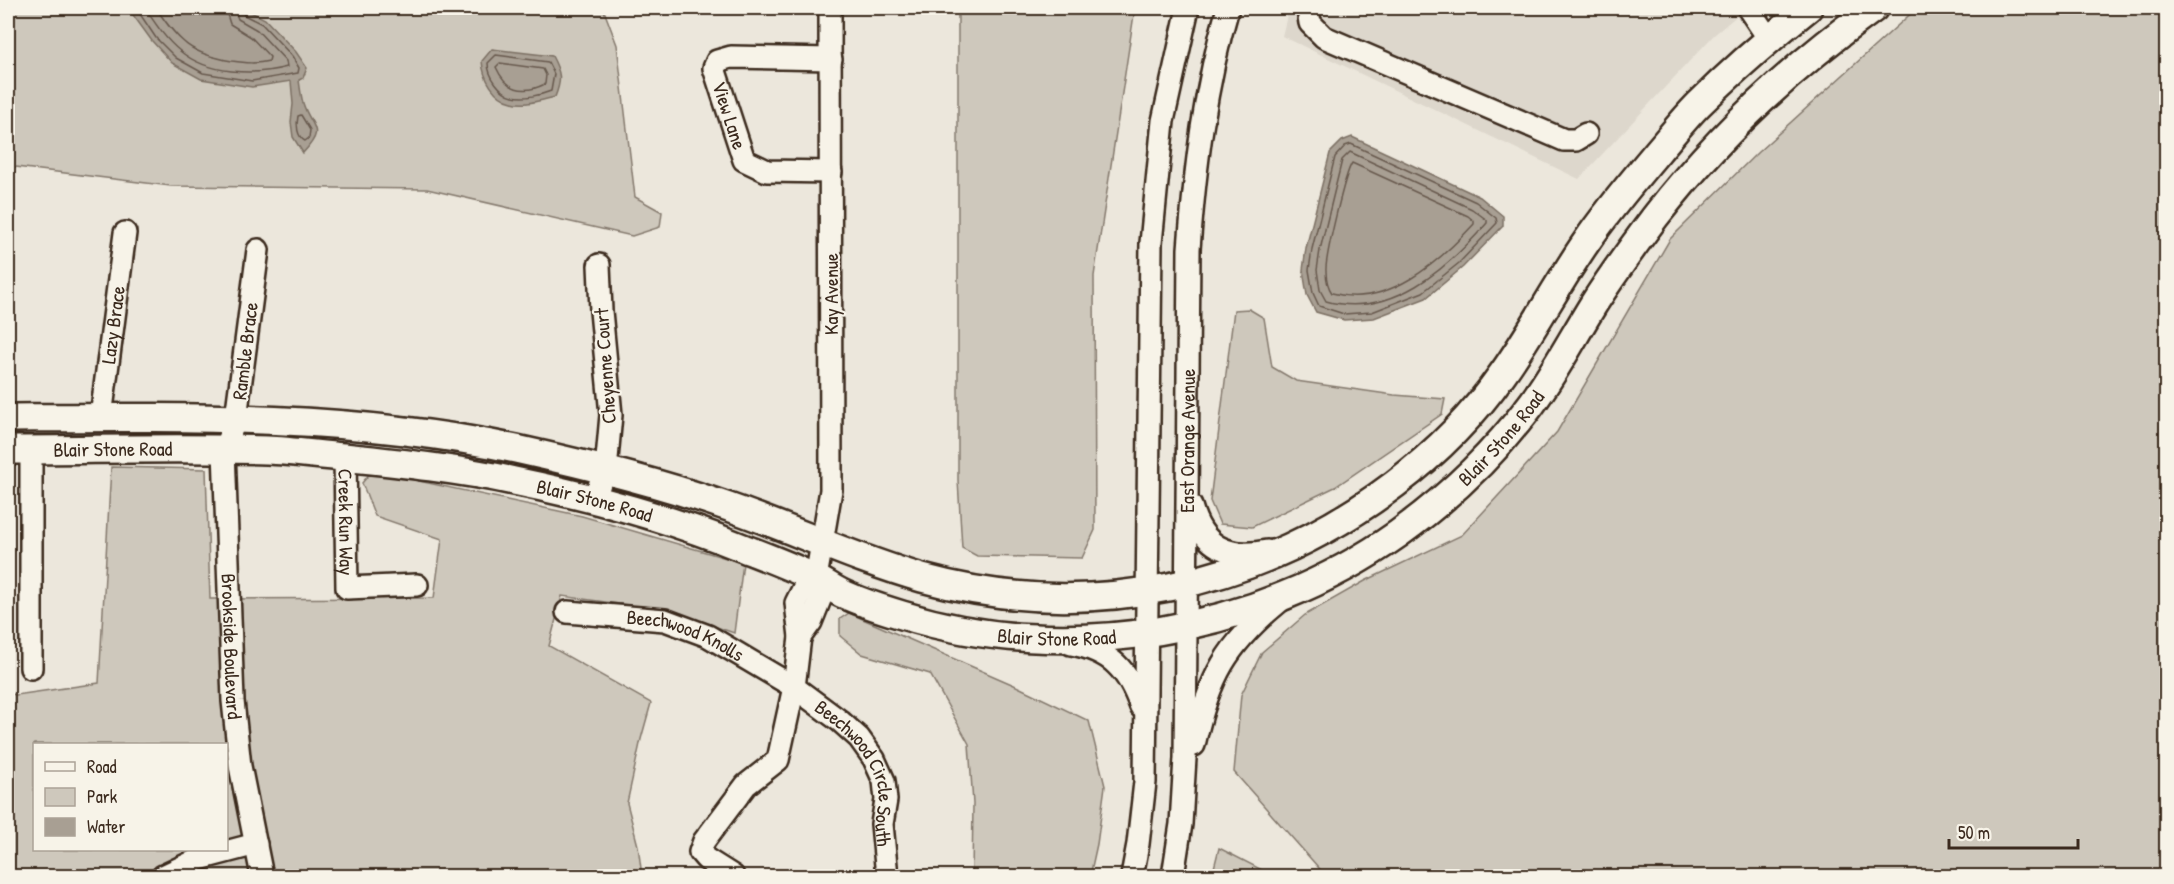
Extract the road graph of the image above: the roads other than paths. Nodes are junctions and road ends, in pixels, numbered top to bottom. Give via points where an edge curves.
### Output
1 (830, 8) edge
2 (1188, 8) edge
3 (1228, 8) edge
4 (1748, 8) edge
5 (1808, 8) edge
6 (1874, 8) edge
7 (1308, 10) dead end
8 (1769, 39) junction
9 (831, 59) junction
10 (1796, 69) junction
11 (1586, 134) dead end
12 (831, 172) junction
13 (125, 233) dead end
14 (258, 250) dead end
15 (599, 265) dead end
16 (101, 417) junction
17 (8, 418) edge
18 (236, 418) junction
19 (19, 450) edge
20 (224, 450) junction
21 (345, 458) junction
22 (605, 469) junction
23 (1188, 493) junction
24 (595, 500) junction
25 (822, 544) junction
26 (1291, 547) junction
27 (816, 578) junction
28 (1187, 583) junction
29 (417, 585) dead end
30 (1146, 592) junction
31 (1289, 593) junction
32 (567, 612) dead end
33 (1186, 626) junction
34 (1145, 632) junction
35 (1041, 638) junction
36 (31, 668) dead end
37 (794, 687) junction
38 (1145, 719) junction
39 (1184, 795) junction
40 (256, 844) junction
41 (163, 876) edge
42 (262, 876) edge
43 (733, 876) edge
44 (886, 876) edge
45 (1132, 876) edge
46 (1173, 876) edge

1 - 9 street, Kay Avenue
2 - 30 street, East Orange Avenue via 1164,121 1151,243
3 - 23 street, East Orange Avenue via 1200,135 1194,187 1189,249
4 - 8 street
5 - 8 main road, Blair Stone Road
6 - 10 main road, Blair Stone Road
7 - 11 street via 1310,23 1324,38 1564,140 1576,140
8 - 10 main road
8 - 26 main road, Blair Stone Road via 1695,107 1624,191 1586,242 1502,375 1464,422 1418,466 1370,502
9 - 12 street, Kay Avenue
9 - 12 street, View Lane via 731,57 717,61 714,68 744,160 767,171
10 - 31 main road, Blair Stone Road via 1733,128 1656,216 1597,298 1549,379 1489,455 1448,495 1398,534 1346,567
12 - 25 street, Kay Avenue via 831,490
13 - 16 street, Lazy Brace
14 - 18 street, Ramble Brace
15 - 22 street, Cheyenne Court via 610,415
16 - 17 main road, Blair Stone Road
16 - 18 main road, Blair Stone Road
18 - 20 street, Ramble Brace
18 - 22 main road, Blair Stone Road via 402,430
19 - 20 main road, Blair Stone Road
19 - 36 street
20 - 21 main road, Blair Stone Road via 272,450
20 - 40 street, Brookside Boulevard via 233,701 240,766
21 - 24 main road, Blair Stone Road via 481,475
21 - 29 street, Creek Run Way via 347,588
22 - 24 street, Cheyenne Court
22 - 25 main road, Blair Stone Road via 722,504
23 - 26 street via 1202,532 1225,551 1260,552
23 - 28 street, East Orange Avenue
24 - 27 main road, Blair Stone Road via 711,536
25 - 27 street, Kay Avenue
25 - 30 main road, Blair Stone Road via 918,577 988,592 1058,598
26 - 28 main road, Blair Stone Road
27 - 35 main road, Blair Stone Road via 868,604 928,623
27 - 37 street, Kay Avenue via 821,597 800,637
28 - 30 main road, Blair Stone Road
28 - 33 street, East Orange Avenue
30 - 34 street, East Orange Avenue
31 - 33 main road, Blair Stone Road via 1221,618
31 - 39 street via 1250,627 1220,665 1206,698
32 - 37 street, Beechwood Knolls via 665,620 708,636
33 - 34 main road, Blair Stone Road
33 - 39 street, East Orange Avenue
34 - 35 main road, Blair Stone Road
34 - 38 street, East Orange Avenue
35 - 38 street via 1106,654 1123,671
37 - 43 street via 778,760 746,785 700,852
37 - 44 street, Beechwood Circle South via 859,738 874,759 884,781 886,800 882,824
38 - 45 street, East Orange Avenue via 1144,793
39 - 46 street, East Orange Avenue
40 - 41 street via 199,859
40 - 42 street, Brookside Boulevard

